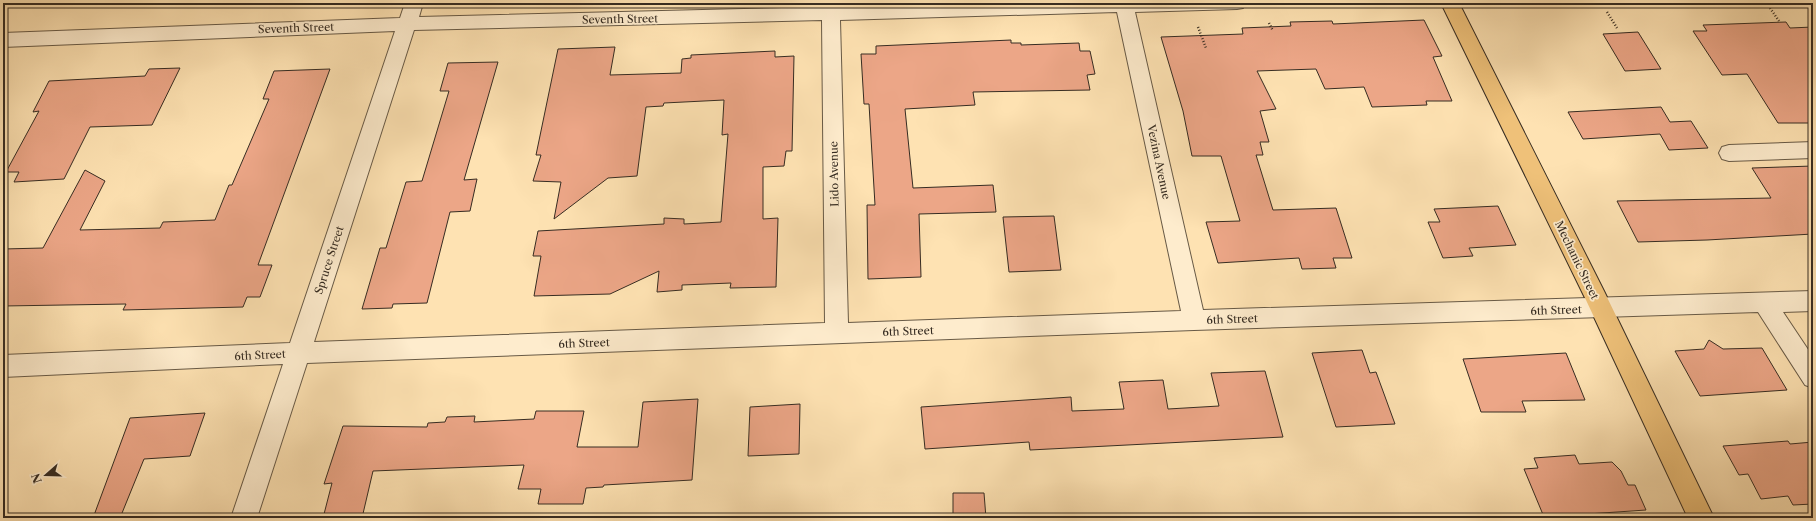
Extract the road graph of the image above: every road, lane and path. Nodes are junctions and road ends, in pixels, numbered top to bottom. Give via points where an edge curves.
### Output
1 (414, 3) edge
2 (1237, 3) edge
3 (1450, 3) edge
4 (1124, 5) edge
5 (1770, 8) dead end
6 (1607, 12) dead end
7 (831, 14) junction
8 (1779, 21) dead end
9 (1269, 23) dead end
10 (408, 24) junction
11 (1197, 25) dead end
12 (1617, 28) dead end
13 (1273, 32) dead end
14 (3, 40) edge
15 (1206, 48) dead end
16 (1813, 150) edge
17 (1729, 153) dead end
18 (1813, 300) edge
19 (1764, 302) junction
20 (1601, 309) junction
21 (1194, 320) junction
22 (837, 334) junction
23 (298, 353) junction
24 (3, 366) edge
25 (1813, 377) edge
26 (244, 518) edge
27 (1701, 518) edge

1 - 10 street, Spruce Street
2 - 4 street, Seventh Street
3 - 20 main road, Mechanic Street
4 - 7 street, Seventh Street
4 - 21 street, Vezina Avenue
5 - 8 path
6 - 12 path
7 - 10 street, Seventh Street
7 - 22 street, Lido Avenue
9 - 13 path
10 - 14 street, Seventh Street
10 - 23 street, Spruce Street
11 - 15 path
16 - 17 street
18 - 19 street, 6th Street
19 - 20 street, 6th Street
19 - 25 street
20 - 21 street, 6th Street
20 - 27 main road, Mechanic Street
21 - 22 street, 6th Street
22 - 23 street, 6th Street
23 - 24 street, 6th Street
23 - 26 street, Spruce Street

